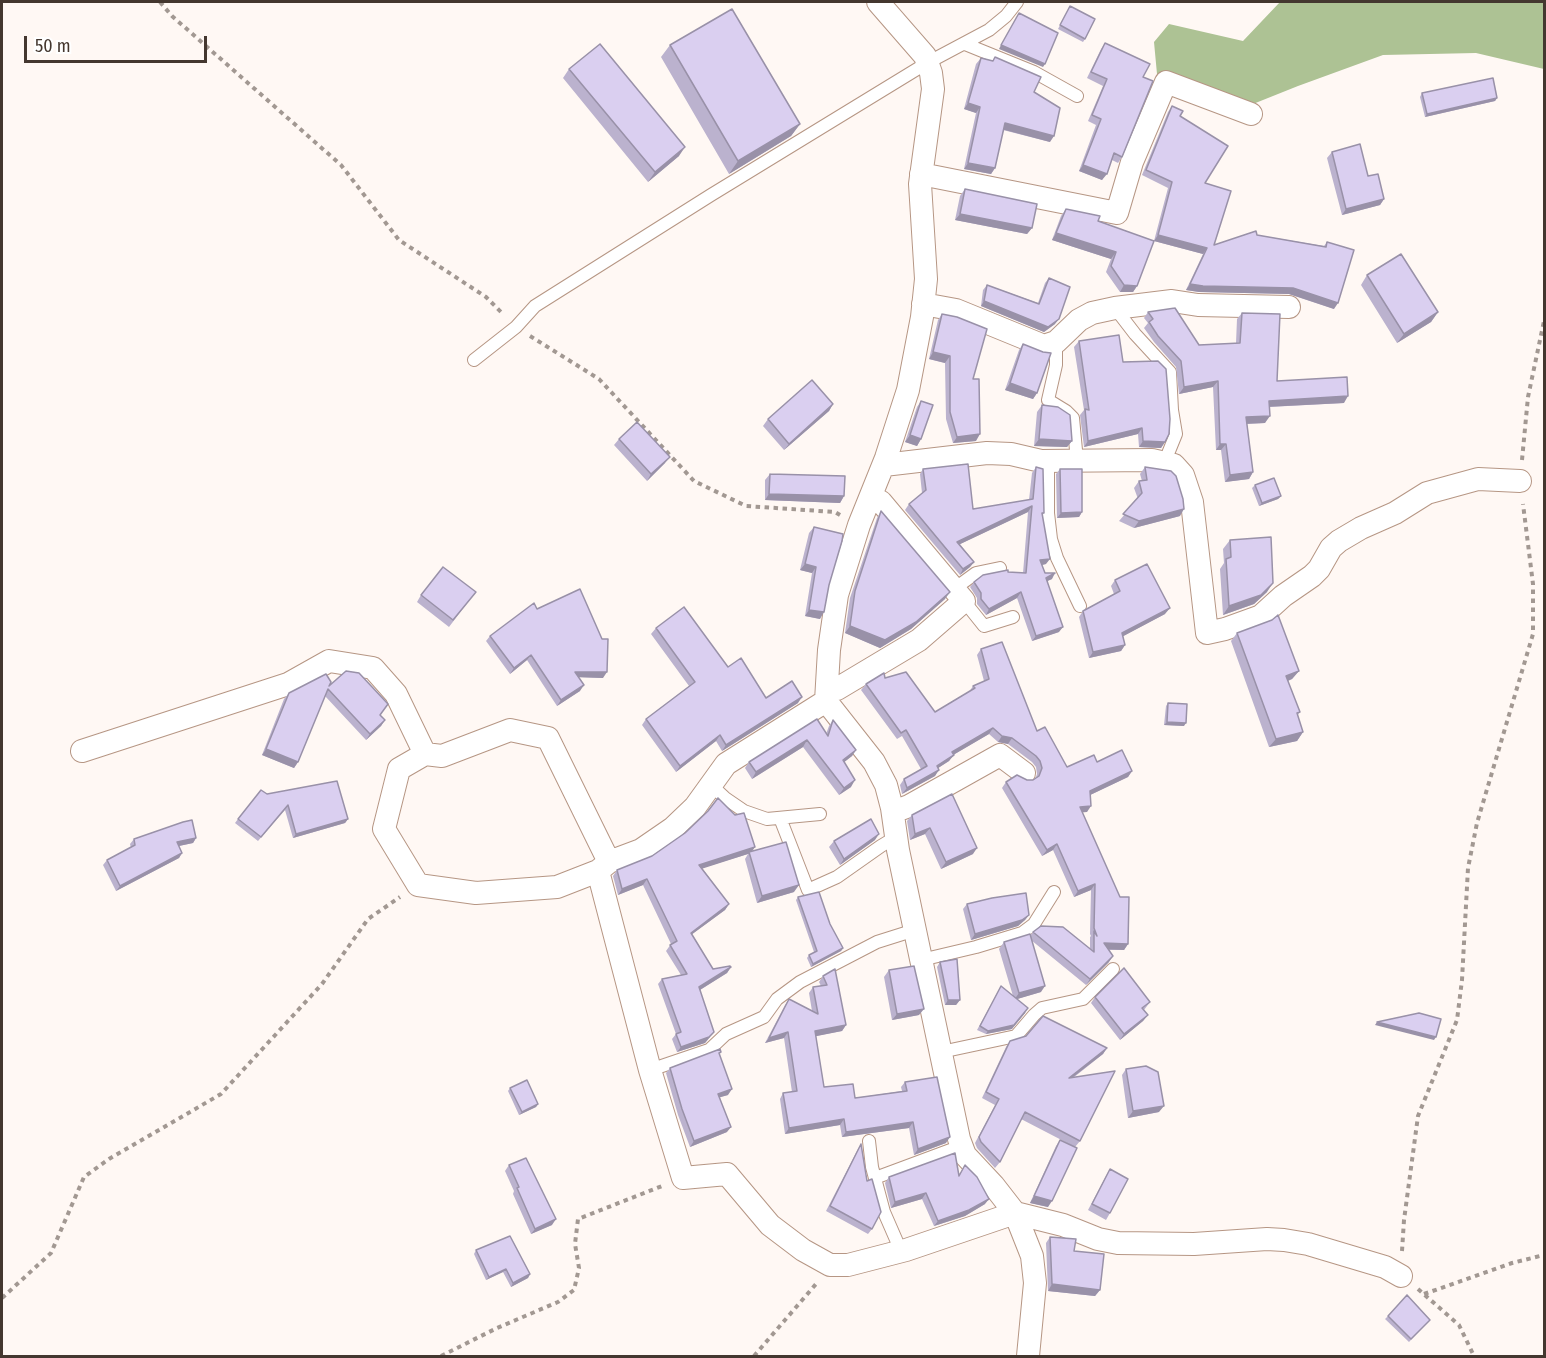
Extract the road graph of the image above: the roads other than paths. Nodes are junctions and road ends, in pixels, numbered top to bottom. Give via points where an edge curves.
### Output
1 (878, 2) edge
2 (1017, 2) edge
3 (965, 44) junction
4 (927, 63) junction
5 (1077, 96) dead end
6 (1251, 114) dead end
7 (921, 174) junction
8 (923, 304) junction
9 (1289, 307) dead end
10 (1115, 308) junction
11 (1056, 342) junction
12 (474, 360) dead end
13 (1077, 460) junction
14 (1048, 461) junction
15 (1165, 461) junction
16 (884, 465) junction
17 (1520, 482) road end
18 (871, 496) junction
19 (1000, 568) dead end
20 (959, 595) junction
21 (1080, 606) dead end
22 (1013, 617) dead end
23 (827, 695) junction
24 (82, 751) dead end
25 (425, 754) junction
26 (1024, 773) dead end
27 (711, 785) junction
28 (893, 812) junction
29 (820, 814) dead end
30 (780, 818) junction
31 (896, 837) junction
32 (603, 866) junction
33 (1054, 892) dead end
34 (915, 930) junction
35 (921, 960) junction
36 (1113, 969) edge
37 (941, 1052) junction
38 (650, 1070) junction
39 (869, 1141) edge
40 (962, 1146) junction
41 (875, 1178) junction
42 (1015, 1213) junction
43 (900, 1251) junction
44 (1401, 1276) road end
45 (1028, 1356) edge

1 - 4 street
2 - 3 lane via 999,23
3 - 4 lane
3 - 5 lane via 1034,72
4 - 7 street via 933,90
4 - 12 lane via 535,306 516,327
6 - 7 street via 1166,82 1132,162 1118,213
7 - 8 street via 926,279
8 - 11 street via 956,310 1044,346
8 - 16 street via 908,390
9 - 10 street via 1172,301
10 - 11 street via 1079,320
10 - 15 lane via 1170,372 1176,434
11 - 13 lane via 1056,365 1048,400 1073,418
13 - 14 street
13 - 15 street
14 - 16 street via 987,453
14 - 21 lane via 1051,539
15 - 17 street via 1183,475 1192,502 1208,633 1261,616 1319,569 1339,541 1427,493 1478,479
16 - 18 street
18 - 20 street via 881,502
18 - 23 street via 837,595
19 - 20 lane via 976,573
20 - 22 lane via 984,626
20 - 23 street via 919,640
23 - 27 street via 726,764
23 - 28 street via 874,762 886,785
24 - 25 street via 288,684 329,661 373,668 396,694
25 - 32 street via 442,756 510,730 548,738
25 - 32 street via 399,769 384,829 418,885 476,893 557,887
26 - 28 street via 1000,755
27 - 30 lane via 744,811 767,819
27 - 32 street via 673,828 641,850
28 - 31 street
29 - 30 lane
30 - 31 lane via 808,890 837,877
31 - 34 street
32 - 38 street
33 - 35 lane via 1034,924 1022,933
34 - 35 street
34 - 38 lane via 877,942 800,982 777,999 764,1017 726,1034 709,1050
35 - 37 street
36 - 37 lane via 1083,999 1042,1008 1016,1036
37 - 40 street
38 - 43 street via 683,1178 727,1174 770,1225 830,1265 848,1265
39 - 41 lane
40 - 41 lane
40 - 42 street via 965,1155
41 - 43 lane
42 - 43 street
42 - 44 street via 1118,1243 1284,1240 1385,1267
42 - 45 street via 1032,1256 1035,1283

